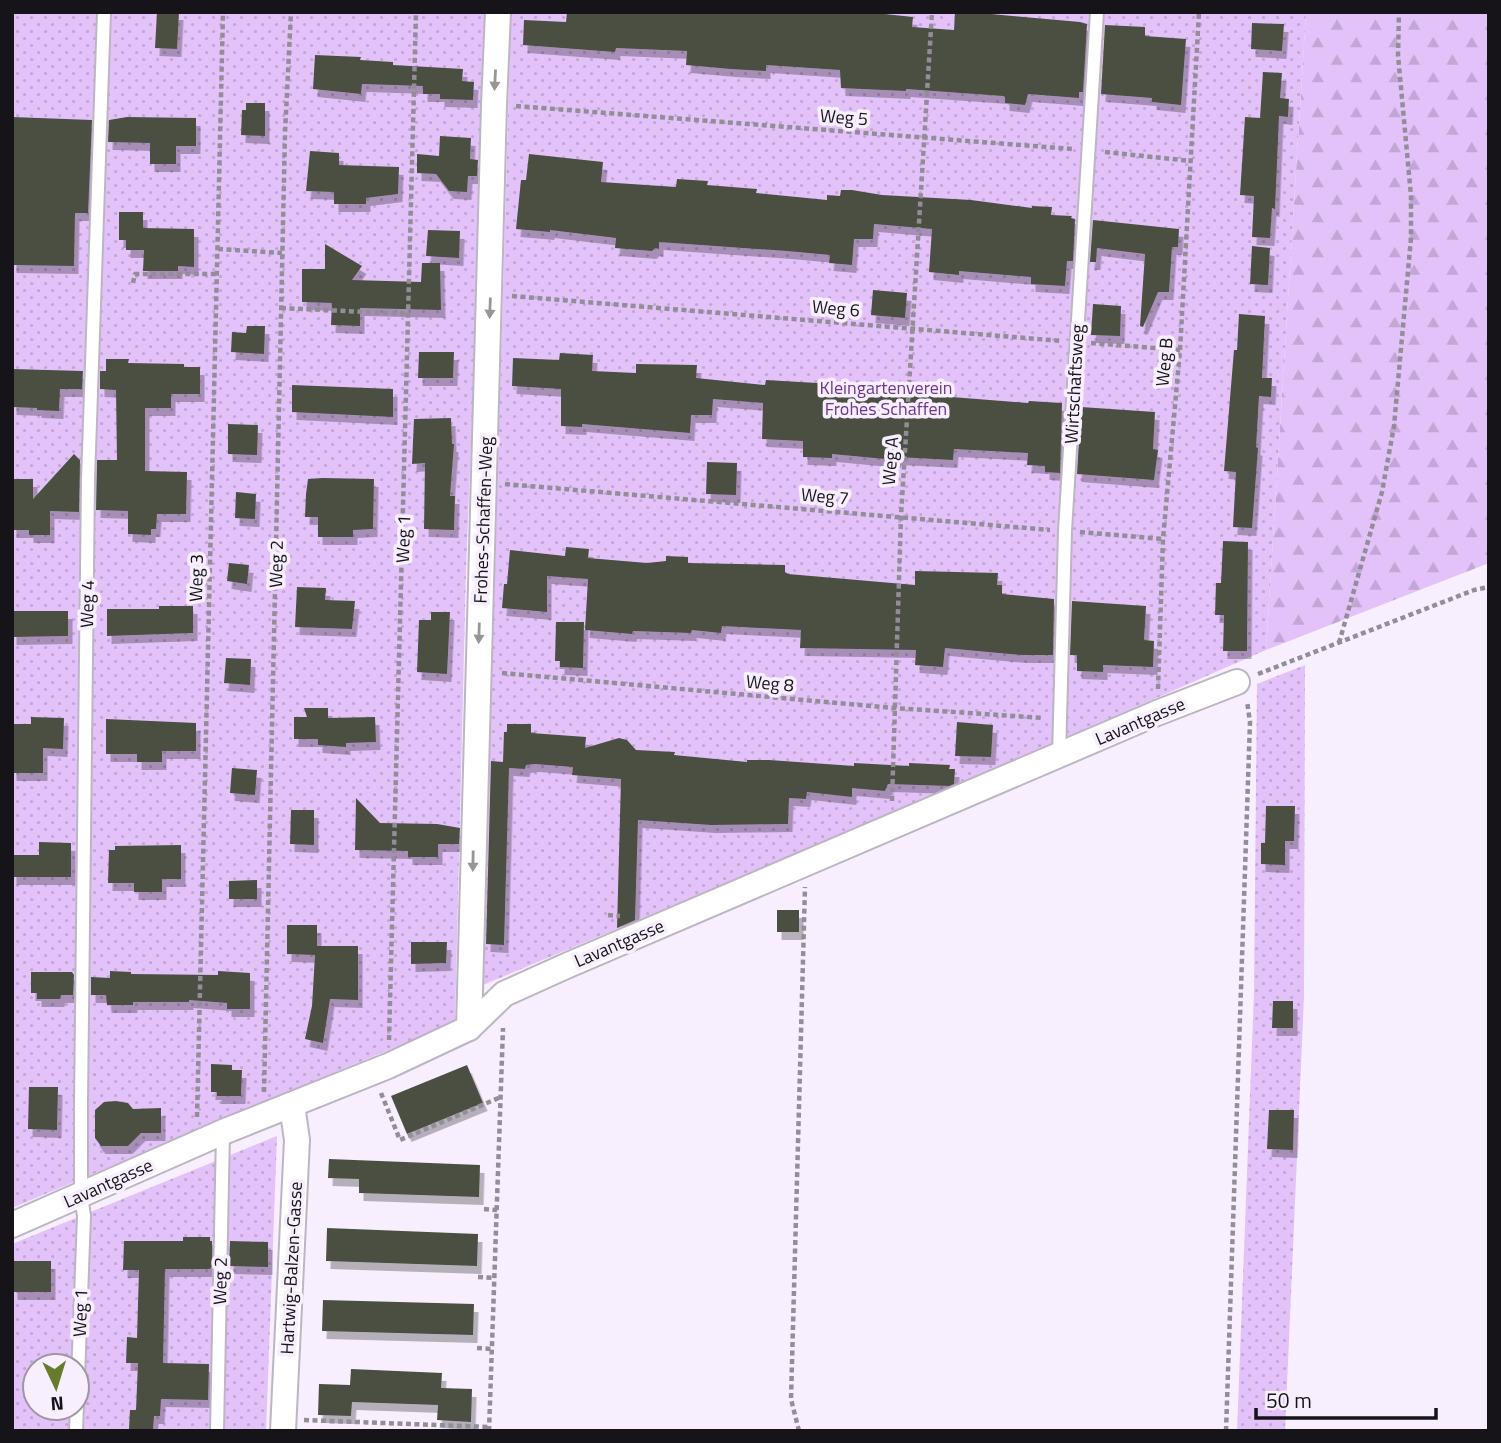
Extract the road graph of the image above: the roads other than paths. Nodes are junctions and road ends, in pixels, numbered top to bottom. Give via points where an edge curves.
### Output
1 (104, 12) edge
2 (498, 12) edge
3 (1097, 12) edge
4 (1237, 682) road end
5 (1059, 756) junction
6 (472, 1026) junction
7 (292, 1105) junction
8 (223, 1132) junction
9 (81, 1196) junction
10 (12, 1225) edge
11 (283, 1425) edge
12 (76, 1431) edge
13 (217, 1431) edge

1 - 9 lane, Weg 4 via 88,480
2 -> 6 street, Frohes-Schaffen-Weg
3 - 5 lane, Wirtschaftsweg via 1065,531
4 - 5 street, Lavantgasse
5 - 6 street, Lavantgasse via 504,994
6 - 7 street, Lavantgasse
7 - 8 street, Lavantgasse
7 - 11 street, Hartwig-Balzen-Gasse via 297,1140
8 - 9 street, Lavantgasse
8 - 13 lane, Weg 2
9 - 10 street, Lavantgasse
9 - 12 lane, Weg 1

